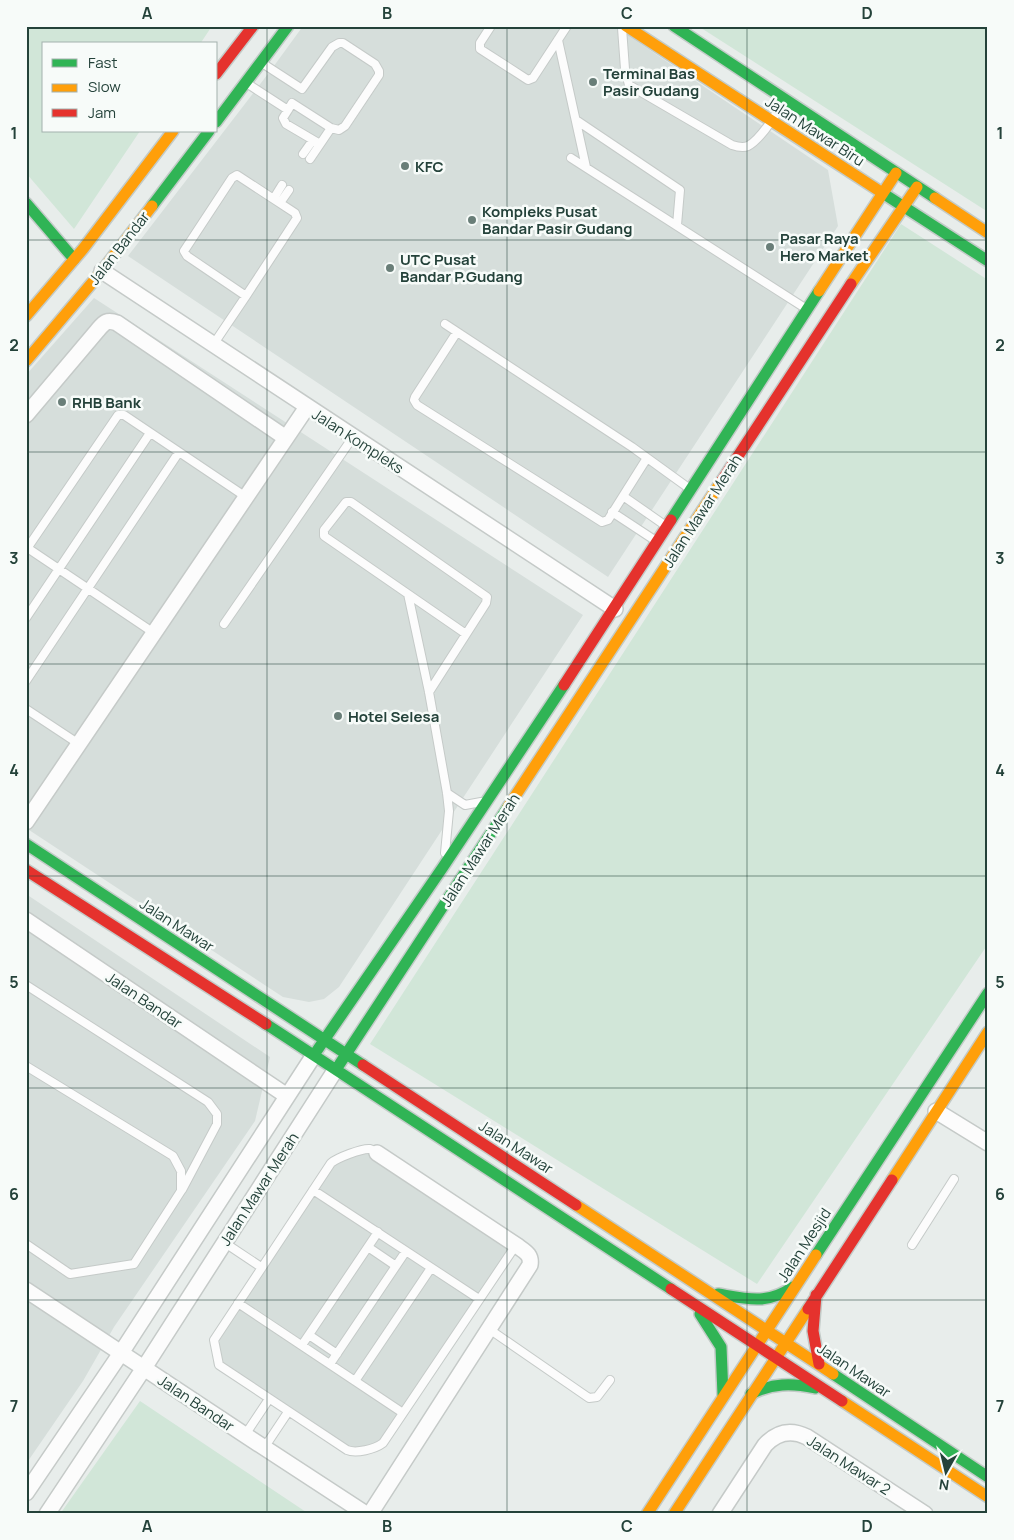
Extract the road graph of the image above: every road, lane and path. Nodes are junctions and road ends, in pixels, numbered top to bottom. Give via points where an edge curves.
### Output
1 (253, 26) edge
2 (288, 26) edge
3 (491, 26) edge
4 (568, 26) edge
5 (622, 26) edge
6 (626, 26) edge
7 (674, 26) edge
8 (558, 40) junction
9 (262, 63) junction
10 (218, 71) edge
11 (246, 83) junction
12 (302, 89) junction
13 (785, 100) junction
14 (290, 107) junction
15 (218, 119) edge
16 (576, 120) junction
17 (772, 120) junction
18 (330, 128) junction
19 (172, 132) edge
20 (208, 132) edge
21 (316, 142) junction
22 (306, 157) dead end
23 (571, 158) dead end
24 (586, 167) junction
25 (896, 173) junction
26 (917, 187) junction
27 (286, 188) dead end
28 (882, 194) junction
29 (277, 201) junction
30 (26, 203) edge
31 (903, 208) junction
32 (677, 225) junction
33 (988, 233) edge
34 (74, 259) junction
35 (988, 261) edge
36 (102, 272) junction
37 (246, 296) junction
38 (26, 316) edge
39 (817, 316) junction
40 (445, 324) dead end
41 (457, 332) junction
42 (213, 345) junction
43 (26, 361) edge
44 (307, 407) junction
45 (26, 416) edge
46 (150, 433) junction
47 (353, 437) junction
48 (286, 438) junction
49 (179, 452) junction
50 (647, 458) junction
51 (690, 489) junction
52 (246, 496) junction
53 (623, 496) junction
54 (612, 512) junction
55 (676, 532) junction
56 (666, 547) junction
57 (27, 548) edge
58 (59, 569) junction
59 (88, 589) junction
60 (408, 594) junction
61 (615, 609) junction
62 (26, 618) edge
63 (224, 624) dead end
64 (154, 633) junction
65 (466, 634) junction
66 (26, 681) edge
67 (429, 692) junction
68 (26, 709) edge
69 (79, 744) junction
70 (447, 793) junction
71 (487, 800) junction
72 (32, 801) edge
73 (26, 822) edge
74 (26, 844) edge
75 (443, 867) junction
76 (26, 870) edge
77 (26, 920) edge
78 (26, 985) edge
79 (988, 993) edge
80 (988, 1032) edge
81 (324, 1040) junction
82 (346, 1054) junction
83 (314, 1055) junction
84 (26, 1066) edge
85 (336, 1069) junction
86 (287, 1096) junction
87 (936, 1111) junction
88 (988, 1143) edge
89 (377, 1153) joint
90 (954, 1180) dead end
91 (313, 1190) junction
92 (181, 1192) junction
93 (378, 1232) junction
94 (224, 1243) junction
95 (26, 1244) edge
96 (516, 1245) junction
97 (912, 1246) dead end
98 (368, 1247) junction
99 (406, 1251) junction
100 (396, 1266) junction
101 (261, 1267) junction
102 (431, 1268) junction
103 (805, 1271) junction
104 (26, 1290) edge
105 (712, 1294) junction
106 (816, 1295) junction
107 (479, 1299) junction
108 (238, 1303) junction
109 (695, 1306) junction
110 (489, 1329) junction
111 (766, 1330) junction
112 (309, 1335) junction
113 (785, 1342) junction
114 (302, 1345) junction
115 (756, 1346) junction
116 (121, 1353) junction
117 (337, 1354) junction
118 (774, 1358) junction
119 (330, 1364) junction
120 (819, 1364) junction
121 (144, 1368) junction
122 (610, 1380) dead end
123 (355, 1381) junction
124 (825, 1391) junction
125 (750, 1394) junction
126 (723, 1395) junction
127 (269, 1399) junction
128 (288, 1412) junction
129 (403, 1412) junction
130 (244, 1435) junction
131 (264, 1448) junction
132 (988, 1477) edge
133 (26, 1493) edge
134 (988, 1497) edge
135 (47, 1514) edge
136 (368, 1514) edge
137 (647, 1514) edge
138 (674, 1514) edge
139 (720, 1514) edge
140 (925, 1514) edge

1 - 10 street
2 - 9 street
3 - 8 lane via 480,43 480,49 528,80 533,78
4 - 8 lane
5 - 17 lane via 627,79 635,88 740,147 754,142
6 - 17 street, Jalan Mawar Biru
7 - 13 street, Jalan Mawar Biru
8 - 16 lane
9 - 11 street
9 - 12 lane
11 - 14 lane
11 - 15 street
12 - 14 lane
12 - 18 lane via 332,47 339,43 378,67 378,78 345,126 339,130
13 - 17 lane
13 - 25 street, Jalan Mawar Biru
14 - 18 lane
14 - 21 lane via 284,121
16 - 24 lane
16 - 32 lane via 680,190
17 - 28 street, Jalan Mawar Biru
18 - 21 lane
19 - 34 street, Jalan Bandar
20 - 36 street, Jalan Bandar
21 - 22 lane
23 - 24 lane
24 - 32 lane
25 - 26 street, Jalan Mawar Biru
25 - 28 street, Jalan Mawar Merah
26 - 31 street, Jalan Mawar Merah
26 - 33 street, Jalan Mawar Biru
27 - 29 lane
28 - 31 street, Jalan Mawar Biru
28 - 39 street, Jalan Mawar Merah
29 - 37 lane via 295,212 297,218
29 - 37 lane via 240,176 234,176 184,250 187,256
30 - 34 street
31 - 35 street, Jalan Mawar Biru
31 - 39 street, Jalan Mawar Merah
32 - 39 lane
34 - 38 street, Jalan Bandar
36 - 42 street, Jalan Kompleks
36 - 43 street, Jalan Bandar
37 - 42 lane
39 - 51 street, Jalan Mawar Merah
39 - 55 street, Jalan Mawar Merah
40 - 41 lane
41 - 50 lane
41 - 54 lane via 415,397 415,403 599,521 605,522
42 - 44 street, Jalan Kompleks
44 - 47 street, Jalan Kompleks
44 - 48 street
45 - 48 street via 97,331 110,321
46 - 49 lane
46 - 57 lane via 121,414 115,417
46 - 58 lane
47 - 61 street, Jalan Kompleks
47 - 63 lane
48 - 52 street
49 - 52 lane
49 - 59 lane
50 - 51 lane
50 - 53 lane
51 - 55 street, Jalan Mawar Merah
52 - 64 street
53 - 54 lane
53 - 55 lane
54 - 56 lane
55 - 56 street, Jalan Mawar Merah
55 - 56 street, Jalan Mawar Merah
56 - 61 street, Jalan Mawar Merah
56 - 82 street, Jalan Mawar Merah
57 - 58 lane
58 - 59 lane
58 - 62 lane
59 - 64 lane
59 - 66 lane
60 - 65 lane
60 - 65 lane via 324,536 324,530 346,502 352,502 487,597
60 - 67 lane
61 - 71 street, Jalan Mawar Merah
64 - 69 street
65 - 67 lane
67 - 70 lane
68 - 69 lane
69 - 72 street
70 - 71 lane via 465,805
70 - 75 lane via 448,828
71 - 75 street, Jalan Mawar Merah
72 - 73 street
74 - 81 street, Jalan Mawar
75 - 81 street, Jalan Mawar Merah
76 - 83 street
77 - 86 street, Jalan Bandar
78 - 92 lane via 208,1102 217,1114 217,1124
79 - 103 street, Jalan Mesjid
80 - 87 street
81 - 82 street, Jalan Mawar
81 - 83 street, Jalan Mawar Merah
82 - 85 street, Jalan Mawar Merah
82 - 105 street, Jalan Mawar
83 - 85 street
83 - 86 street, Jalan Mawar Merah
84 - 92 lane via 173,1156 181,1171
85 - 94 street, Jalan Mawar Merah
85 - 109 street
86 - 116 street, Jalan Mawar Merah
87 - 88 street
87 - 106 street
89 - 91 lane via 364,1149 336,1160
89 - 96 street
90 - 97 lane
91 - 93 lane
91 - 101 lane
92 - 95 lane via 134,1264 70,1274
93 - 98 lane
93 - 99 lane
94 - 101 lane
94 - 121 street, Jalan Mawar Merah
96 - 107 lane
96 - 110 street via 530,1256 530,1265
98 - 100 lane
98 - 112 lane
99 - 100 lane
99 - 102 lane
100 - 117 lane
101 - 108 lane
102 - 107 lane
102 - 123 lane
103 - 105 street via 792,1288 764,1301
103 - 111 street, Jalan Mesjid
104 - 116 street, Jalan Bandar
105 - 111 street, Jalan Mawar
106 - 113 street
106 - 120 street via 814,1331
107 - 129 lane
108 - 114 lane
108 - 127 lane via 214,1338 217,1363
109 - 115 street
109 - 126 street via 720,1347
110 - 122 lane via 589,1398 597,1397
110 - 136 street
111 - 113 street, Jalan Mawar
111 - 115 street, Jalan Mesjid
112 - 114 lane
112 - 117 lane
113 - 118 street
113 - 120 street, Jalan Mawar
114 - 119 lane
115 - 118 street
115 - 126 street, Jalan Mesjid
116 - 121 street, Jalan Bandar
116 - 133 street, Jalan Mawar Merah
117 - 119 lane
118 - 124 street
118 - 125 street
119 - 123 lane
120 - 132 street, Jalan Mawar
121 - 130 street, Jalan Bandar
121 - 135 street, Jalan Mawar Merah
123 - 129 lane
124 - 125 street via 800,1384 776,1384
124 - 134 street
125 - 138 street
126 - 137 street, Jalan Mesjid
127 - 128 lane
127 - 130 lane
128 - 129 lane via 352,1452 381,1445
128 - 131 lane
130 - 131 street, Jalan Bandar
131 - 136 street, Jalan Bandar
139 - 140 street, Jalan Mawar 2 via 765,1445 771,1438 789,1432 807,1437

